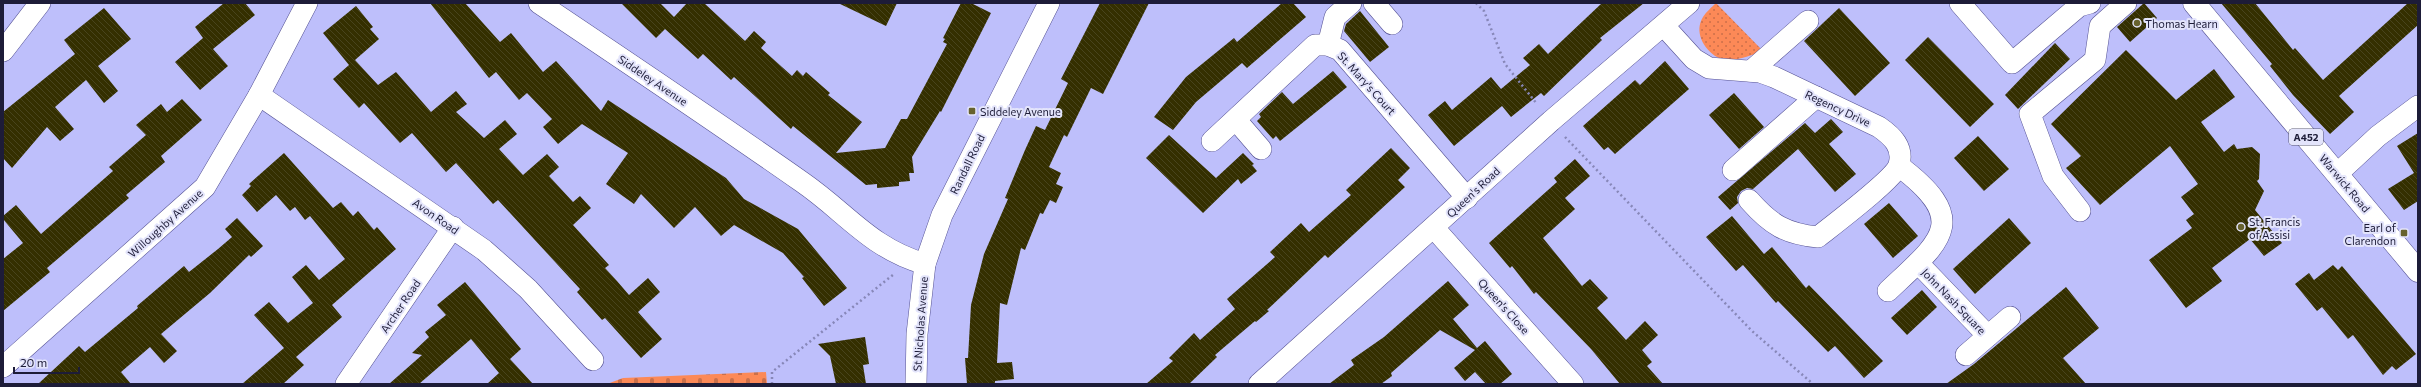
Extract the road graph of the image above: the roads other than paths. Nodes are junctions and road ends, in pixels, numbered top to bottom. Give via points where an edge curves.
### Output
1 (40, 3) edge
2 (307, 3) edge
3 (539, 3) edge
4 (1049, 3) edge
5 (1351, 3) edge
6 (1374, 3) edge
7 (1689, 3) edge
8 (1960, 3) edge
9 (2090, 3) edge
10 (2126, 3) edge
11 (2194, 3) edge
12 (1808, 21) dead end
13 (1392, 24) dead end
14 (1664, 26) junction
15 (1328, 45) junction
16 (3, 51) edge
17 (1751, 71) junction
18 (259, 95) junction
19 (1816, 97) junction
20 (2418, 106) edge
21 (1236, 120) junction
22 (1212, 141) dead end
23 (1261, 149) dead end
24 (1899, 166) junction
25 (1733, 170) dead end
26 (2337, 174) junction
27 (1467, 198) junction
28 (1749, 200) dead end
29 (2080, 211) dead end
30 (453, 227) junction
31 (1434, 228) junction
32 (918, 262) junction
33 (1918, 263) junction
34 (2416, 264) edge
35 (1888, 291) dead end
36 (2010, 317) dead end
37 (1988, 336) junction
38 (1966, 355) dead end
39 (593, 360) dead end
40 (3, 367) edge
41 (346, 384) edge
42 (916, 384) edge
43 (1258, 384) edge
44 (1573, 384) edge

1 - 16 street
2 - 18 street, Willoughby Avenue
3 - 32 street, Siddeley Avenue via 804,183 860,231 898,255
4 - 32 street, Randall Road
5 - 15 street via 1335,17
6 - 13 street
7 - 14 street, Queen's Road
8 - 9 street via 2012,63 2080,6
10 - 29 street via 2100,26 2095,60 2030,114 2053,176
11 - 26 main road, Warwick Road / A452
12 - 17 street
14 - 17 street, Regency Drive via 1694,59 1709,68
14 - 27 street, Queen's Road via 1550,121
15 - 21 street, St. Mary's Court via 1315,45
15 - 27 street, St. Mary's Court via 1340,50
17 - 19 street, Regency Drive via 1774,77
18 - 30 street, Avon Road
18 - 40 street, Willoughby Avenue via 206,187
19 - 24 street, Regency Drive via 1879,127 1892,136 1900,150
19 - 25 street
20 - 26 street via 2378,136
21 - 22 street, St. Mary's Court
21 - 23 street
24 - 28 street via 1884,182 1818,237 1795,235 1775,225
24 - 33 street, John Nash Square via 1912,176 1937,203 1941,211 1939,238
26 - 34 main road, Warwick Road / A452
27 - 31 street, Queen's Road
30 - 39 street, Avon Road via 484,250 528,289
30 - 41 street, Archer Road
31 - 43 street, Queen's Road
31 - 44 street, Queen's Close
32 - 42 street, St Nicholas Avenue
33 - 35 street, John Nash Square
33 - 37 street, John Nash Square
36 - 37 street, John Nash Square
37 - 38 street, John Nash Square

